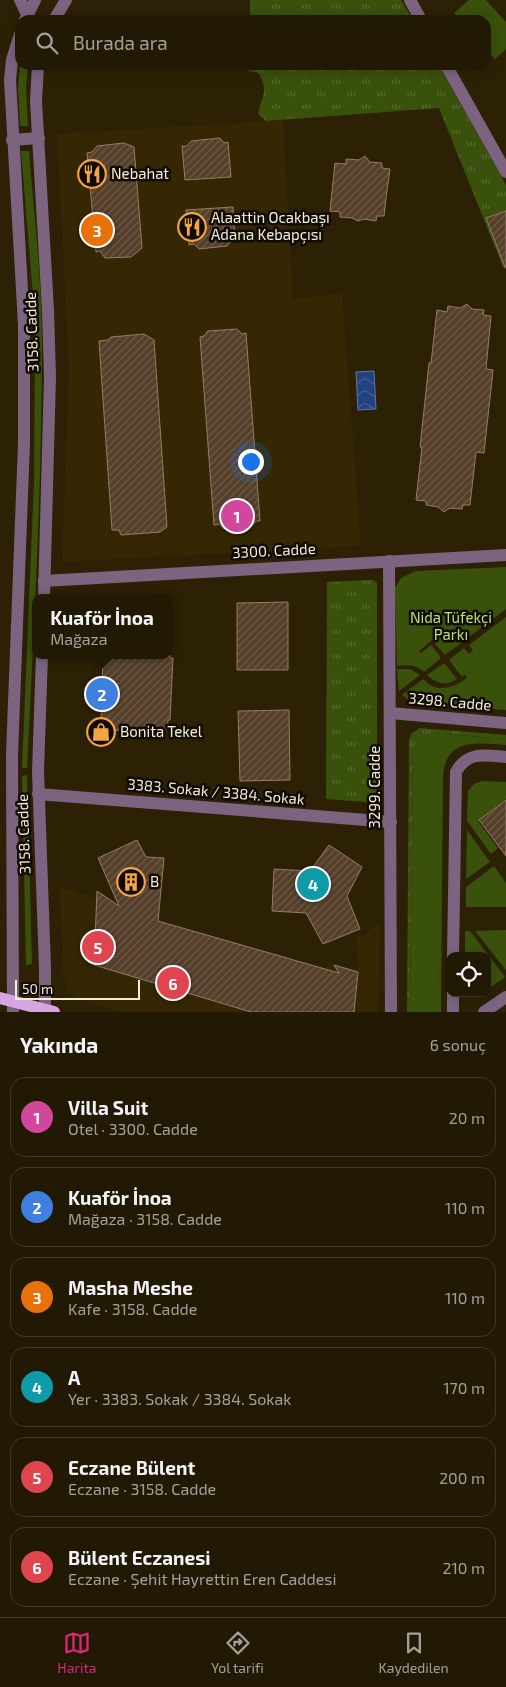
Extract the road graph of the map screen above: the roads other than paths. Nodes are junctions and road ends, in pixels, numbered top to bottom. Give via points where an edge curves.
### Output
1 (20, 0) edge
2 (35, 0) edge
3 (66, 0) edge
4 (410, 0) edge
5 (25, 15) edge
6 (27, 15) edge
7 (57, 15) edge
8 (418, 15) edge
9 (15, 50) edge
10 (38, 70) edge
11 (449, 70) edge
12 (39, 138) junction
13 (12, 140) junction
14 (506, 172) edge
15 (506, 555) edge
16 (389, 561) junction
17 (44, 581) junction
18 (44, 594) edge
19 (42, 659) edge
20 (390, 713) junction
21 (506, 723) edge
22 (506, 757) edge
23 (38, 794) junction
24 (391, 822) junction
25 (453, 952) edge
26 (453, 997) edge
27 (0, 998) edge
28 (506, 998) edge
29 (14, 1007) edge
30 (48, 1011) edge
31 (391, 1012) edge
32 (453, 1012) edge
33 (485, 1012) edge

1 - 5 street
2 - 6 street
3 - 7 street
4 - 8 street
9 - 13 street, 3158. Cadde via 10,80
10 - 12 street, 3158. Cadde
11 - 14 street
12 - 13 street
12 - 17 street, 3158. Cadde via 50,378
13 - 29 street, 3158. Cadde via 24,325 24,433 12,755
15 - 16 street, 3300. Cadde
16 - 17 street, 3300. Cadde
16 - 20 street, 3299. Cadde
17 - 18 street, 3158. Cadde
19 - 23 street, 3158. Cadde
20 - 21 street, 3298. Cadde
20 - 24 street, 3299. Cadde
22 - 25 street via 477,755 467,759 456,772
23 - 24 street, 3383. Sokak / 3384. Sokak
23 - 30 street, 3158. Cadde
24 - 31 street, 3299. Cadde
26 - 32 street
27 - 29 main road
28 - 33 street
29 - 30 main road

